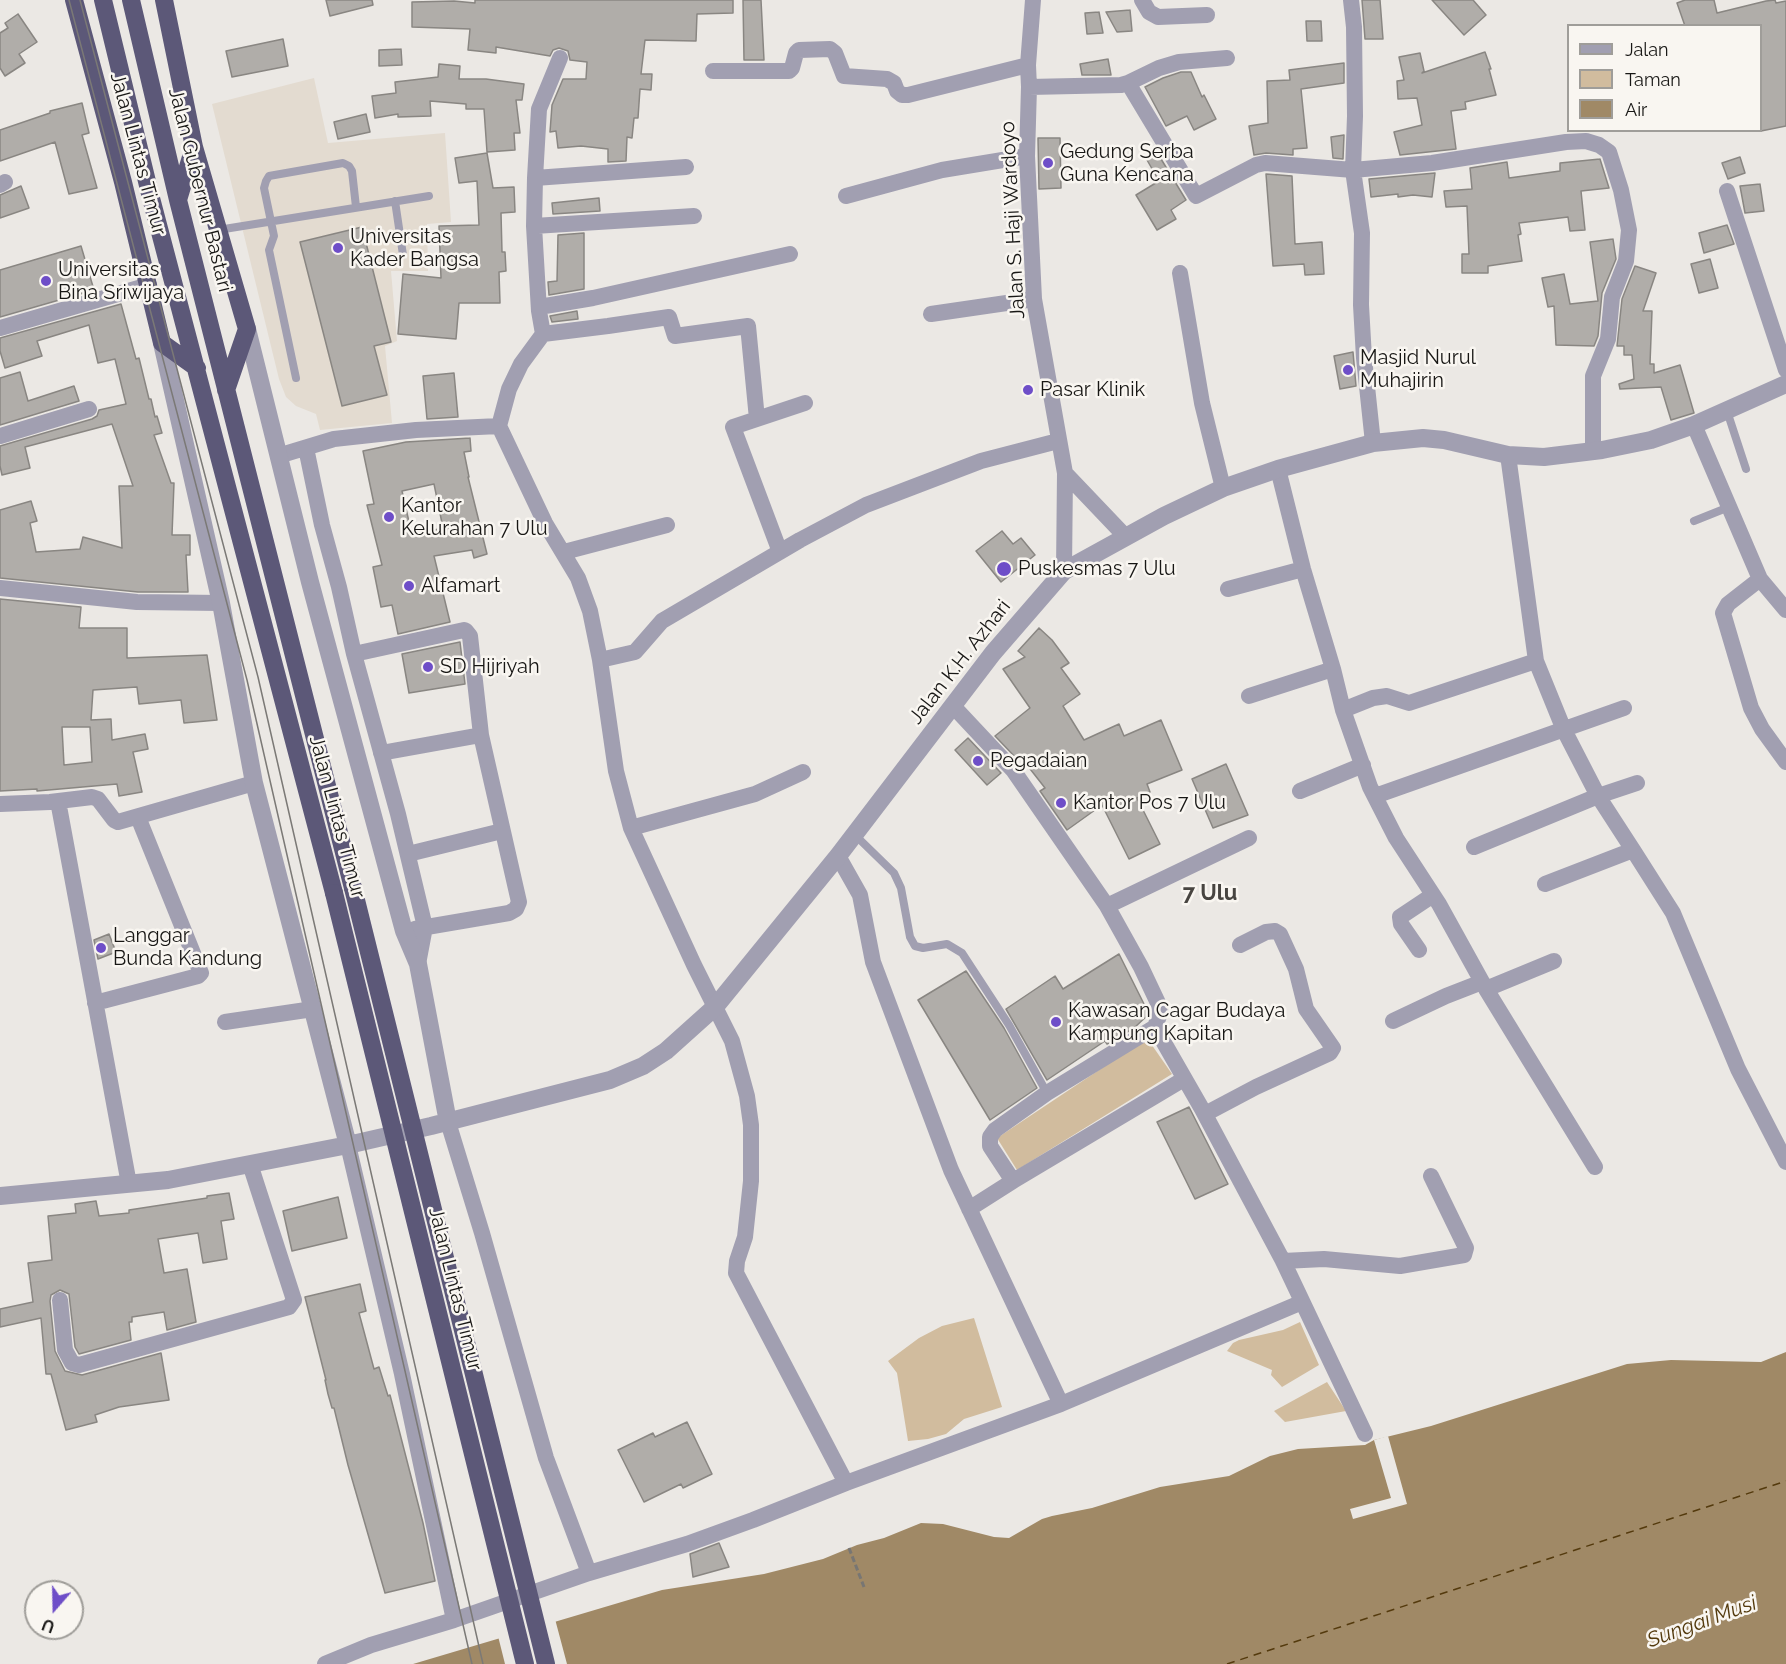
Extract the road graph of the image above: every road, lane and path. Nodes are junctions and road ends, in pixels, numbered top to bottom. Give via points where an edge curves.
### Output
1 (74, 0) edge
2 (103, 0) edge
3 (131, 0) edge
4 (164, 0) edge
5 (1033, 0) edge
6 (1142, 0) edge
7 (1352, 0) edge
8 (1207, 15) dead end
9 (560, 58) dead end
10 (1227, 58) dead end
11 (1028, 65) junction
12 (713, 71) dead end
13 (1128, 82) junction
14 (1029, 87) junction
15 (194, 147) junction
16 (1027, 156) junction
17 (686, 167) dead end
18 (1353, 170) junction
19 (535, 178) junction
20 (123, 182) junction
21 (1727, 191) dead end
22 (429, 196) dead end
23 (846, 196) dead end
24 (151, 198) junction
25 (178, 200) junction
26 (394, 201) junction
27 (356, 207) junction
28 (694, 216) dead end
29 (272, 221) junction
30 (534, 226) junction
31 (218, 230) junction
32 (790, 254) dead end
33 (403, 255) dead end
34 (1180, 273) dead end
35 (149, 285) junction
36 (1034, 299) junction
37 (539, 307) junction
38 (931, 314) dead end
39 (0, 328) edge
40 (246, 329) junction
41 (543, 334) junction
42 (162, 342) junction
43 (196, 368) junction
44 (1786, 370) edge
45 (296, 378) dead end
46 (1786, 384) edge
47 (226, 390) junction
48 (805, 403) dead end
49 (89, 410) dead end
50 (1727, 410) junction
51 (757, 419) junction
52 (1695, 425) junction
53 (486, 426) junction
54 (0, 436) edge
55 (1058, 441) junction
56 (1373, 443) junction
57 (306, 447) junction
58 (1593, 451) junction
59 (278, 456) junction
60 (1516, 456) junction
61 (1278, 469) junction
62 (1746, 469) dead end
63 (1065, 473) junction
64 (1223, 488) junction
65 (1730, 507) junction
66 (1695, 521) dead end
67 (667, 525) dead end
68 (1125, 536) junction
69 (564, 552) junction
70 (780, 552) junction
71 (1303, 569) junction
72 (1064, 571) junction
73 (1760, 579) junction
74 (0, 588) edge
75 (1228, 590) dead end
76 (220, 603) junction
77 (1786, 610) edge
78 (354, 654) junction
79 (600, 660) junction
80 (1536, 661) junction
81 (1333, 669) junction
82 (1249, 696) dead end
83 (953, 706) junction
84 (1624, 708) dead end
85 (1343, 710) junction
86 (1564, 730) junction
87 (481, 735) junction
88 (381, 753) junction
89 (1786, 762) edge
90 (1363, 765) junction
91 (802, 772) dead end
92 (254, 783) junction
93 (1637, 783) dead end
94 (1300, 791) dead end
95 (1375, 796) junction
96 (1598, 796) junction
97 (58, 801) junction
98 (0, 804) edge
99 (138, 817) junction
100 (631, 828) junction
101 (502, 831) junction
102 (854, 834) junction
103 (1249, 838) dead end
104 (1474, 847) dead end
105 (1634, 850) junction
106 (408, 854) junction
107 (838, 856) junction
108 (1545, 884) dead end
109 (1433, 895) junction
110 (1107, 906) junction
111 (425, 927) junction
112 (404, 931) junction
113 (1240, 945) dead end
114 (1419, 951) dead end
115 (1554, 961) dead end
116 (418, 964) junction
117 (1484, 986) junction
118 (95, 1003) junction
119 (716, 1007) junction
120 (313, 1009) junction
121 (1393, 1021) dead end
122 (225, 1022) dead end
123 (1155, 1026) junction
124 (1184, 1080) junction
125 (1047, 1093) junction
126 (1203, 1111) junction
127 (448, 1122) junction
128 (348, 1145) junction
129 (1786, 1162) edge
130 (250, 1164) junction
131 (1595, 1167) dead end
132 (1431, 1176) dead end
133 (1013, 1181) junction
134 (129, 1184) junction
135 (0, 1196) edge
136 (969, 1209) junction
137 (1283, 1261) junction
138 (60, 1300) dead end
139 (1300, 1303) dead end
140 (1061, 1404) junction
141 (1365, 1434) dead end
142 (846, 1484) junction
143 (849, 1548) dead end
144 (588, 1573) junction
145 (864, 1587) dead end
146 (454, 1620) junction
147 (325, 1664) edge
148 (525, 1664) edge
149 (546, 1664) edge

1 - 20 highway, Jalan Lintas Timur
2 - 24 highway
3 - 25 highway, Jalan Gubernur Bastari
4 - 15 highway
5 - 11 street, Jalan S. Haji Wardoyo
6 - 8 street via 1149,12 1158,17
7 - 18 street
9 - 19 street via 539,109
10 - 13 street via 1169,64
11 - 12 street via 908,95 902,95 887,79 844,76 830,49 799,50 789,71
11 - 14 street, Jalan S. Haji Wardoyo
13 - 14 street
13 - 18 street via 1195,195 1265,163
14 - 16 street, Jalan S. Haji Wardoyo
15 - 25 highway
15 - 31 highway
16 - 23 street via 942,170
16 - 36 street, Jalan S. Haji Wardoyo
17 - 19 street
18 - 56 street via 1362,233 1361,305
18 - 58 street via 1432,164 1566,142 1586,141 1609,152 1629,230 1626,261 1612,297 1608,339 1593,376
19 - 30 street
20 - 24 highway
20 - 35 highway, Jalan Lintas Timur
21 - 44 street
22 - 26 lane
24 - 43 highway
25 - 47 highway, Jalan Gubernur Bastari
26 - 27 lane
26 - 33 lane
27 - 29 lane
27 - 29 lane via 352,171 343,163 269,176 264,188
28 - 30 street
29 - 31 lane
29 - 45 lane via 274,236 269,249
30 - 37 street
31 - 40 highway
32 - 37 street
34 - 64 street via 1202,403
35 - 39 street
35 - 42 highway, Jalan Lintas Timur
36 - 38 street
36 - 55 street, Jalan S. Haji Wardoyo
37 - 41 street
40 - 47 highway
40 - 59 street
41 - 51 street via 669,316 675,336 748,326
41 - 53 street
42 - 43 highway
42 - 76 street
43 - 148 highway, Jalan Lintas Timur, bridge via 334,893
46 - 50 street, Jalan K.H. Azhari
47 - 149 highway, Jalan Lintas Timur, bridge
48 - 51 street
49 - 54 street
50 - 52 street, Jalan K.H. Azhari
50 - 62 lane
51 - 70 street via 733,427
52 - 58 street, Jalan K.H. Azhari via 1643,442
52 - 65 street
53 - 57 street via 334,439
53 - 69 street
55 - 63 street, Jalan S. Haji Wardoyo
55 - 70 street via 981,461 920,483 866,505
56 - 60 street, Jalan K.H. Azhari via 1444,440
56 - 61 street, Jalan K.H. Azhari
57 - 59 street
57 - 78 street
58 - 60 street, Jalan K.H. Azhari via 1544,458
59 - 112 street
60 - 80 street
61 - 64 street, Jalan K.H. Azhari
61 - 71 street
63 - 68 street
63 - 72 street, Jalan S. Haji Wardoyo
64 - 68 street, Jalan K.H. Azhari
65 - 66 lane
65 - 73 street
67 - 69 street
68 - 72 street, Jalan K.H. Azhari
69 - 79 street via 590,611
70 - 79 street via 662,621 635,652
71 - 75 street
71 - 81 street
72 - 83 street, Jalan K.H. Azhari
73 - 77 street
73 - 89 street via 1728,604 1723,613 1751,708
74 - 76 street via 137,602
76 - 92 street
78 - 87 street via 466,631 470,636
78 - 88 street
79 - 100 street via 616,771
80 - 85 street via 1409,704 1387,696
80 - 86 street
81 - 82 street
81 - 85 street
83 - 102 street, Jalan K.H. Azhari
83 - 110 street via 1013,770
84 - 86 street
85 - 90 street
86 - 95 street
86 - 96 street
87 - 88 street
87 - 101 street
88 - 106 street
90 - 94 street
90 - 95 street
91 - 100 street via 755,794
92 - 99 street
92 - 120 street
93 - 96 street
95 - 109 street via 1395,838
96 - 104 street
96 - 105 street
97 - 98 street
97 - 99 street via 92,797 115,821
97 - 118 street
99 - 118 street via 201,973
100 - 119 street
101 - 106 street
101 - 111 street via 519,902 516,909
102 - 107 street, Jalan K.H. Azhari
102 - 125 lane via 894,873 915,946 947,944 962,953
103 - 110 street
105 - 108 street
105 - 129 street via 1673,913 1738,1069
106 - 111 street
107 - 119 street, Jalan K.H. Azhari
107 - 136 street via 860,895 873,962
109 - 114 street via 1400,917
109 - 117 street
110 - 123 street via 1158,1003 1160,1017
111 - 112 street
111 - 116 street
112 - 116 street
113 - 126 street via 1266,932 1280,934 1296,969 1306,1009 1333,1048 1330,1053
115 - 117 street
116 - 127 street
117 - 121 street via 1446,996
117 - 131 street
118 - 134 street
119 - 127 street, Jalan K.H. Azhari via 643,1066 610,1080
119 - 142 street via 733,1044 751,1125 751,1181 745,1237 736,1273
120 - 122 street
120 - 128 street
123 - 124 street
123 - 125 street
124 - 126 street
124 - 133 street
125 - 133 street via 990,1137 990,1146
126 - 137 street
127 - 128 street, Jalan K.H. Azhari
127 - 144 street via 546,1458
128 - 130 street, Jalan K.H. Azhari
128 - 146 street
130 - 134 street, Jalan K.H. Azhari
130 - 138 street via 294,1300 289,1307 79,1365 72,1364 65,1350
132 - 137 street via 1466,1248 1464,1255 1400,1266 1324,1258
133 - 136 street
134 - 135 street, Jalan K.H. Azhari
136 - 140 street
137 - 141 street
139 - 140 street
140 - 142 street
142 - 144 street via 687,1544
143 - 145 path
144 - 146 street
146 - 147 street via 371,1645

